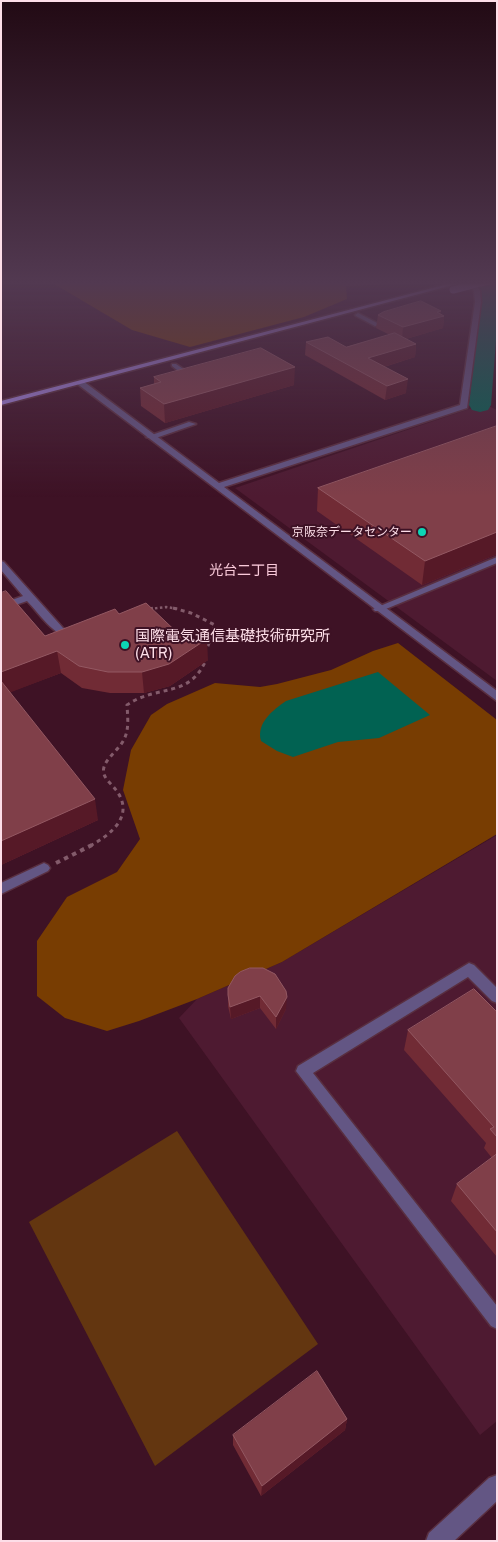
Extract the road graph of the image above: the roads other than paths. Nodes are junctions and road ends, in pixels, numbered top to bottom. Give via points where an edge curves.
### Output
1 (207, 353) edge
2 (219, 353) edge
3 (471, 353) edge
4 (174, 365) junction
5 (177, 383) edge
6 (84, 386) junction
7 (1, 404) edge
8 (1, 411) edge
9 (192, 424) dead end
10 (150, 436) junction
11 (217, 487) junction
12 (497, 560) edge
13 (1, 564) edge
14 (29, 597) junction
15 (1, 606) edge
16 (378, 609) junction
17 (88, 632) edge
18 (497, 697) edge
19 (44, 868) road end
20 (1, 889) edge
21 (497, 998) edge
22 (497, 1320) edge
23 (497, 1486) edge
24 (437, 1541) edge

1 - 6 main road
2 - 4 main road
3 - 11 street via 464,406
4 - 5 lane via 190,376
4 - 6 main road
6 - 7 main road
6 - 8 main road
6 - 10 street
9 - 10 lane
10 - 11 street
11 - 16 street
12 - 16 lane
13 - 14 lane
14 - 15 lane
14 - 17 lane via 65,633 80,635
16 - 18 street
19 - 20 lane
21 - 22 lane via 469,969 303,1071
23 - 24 street

